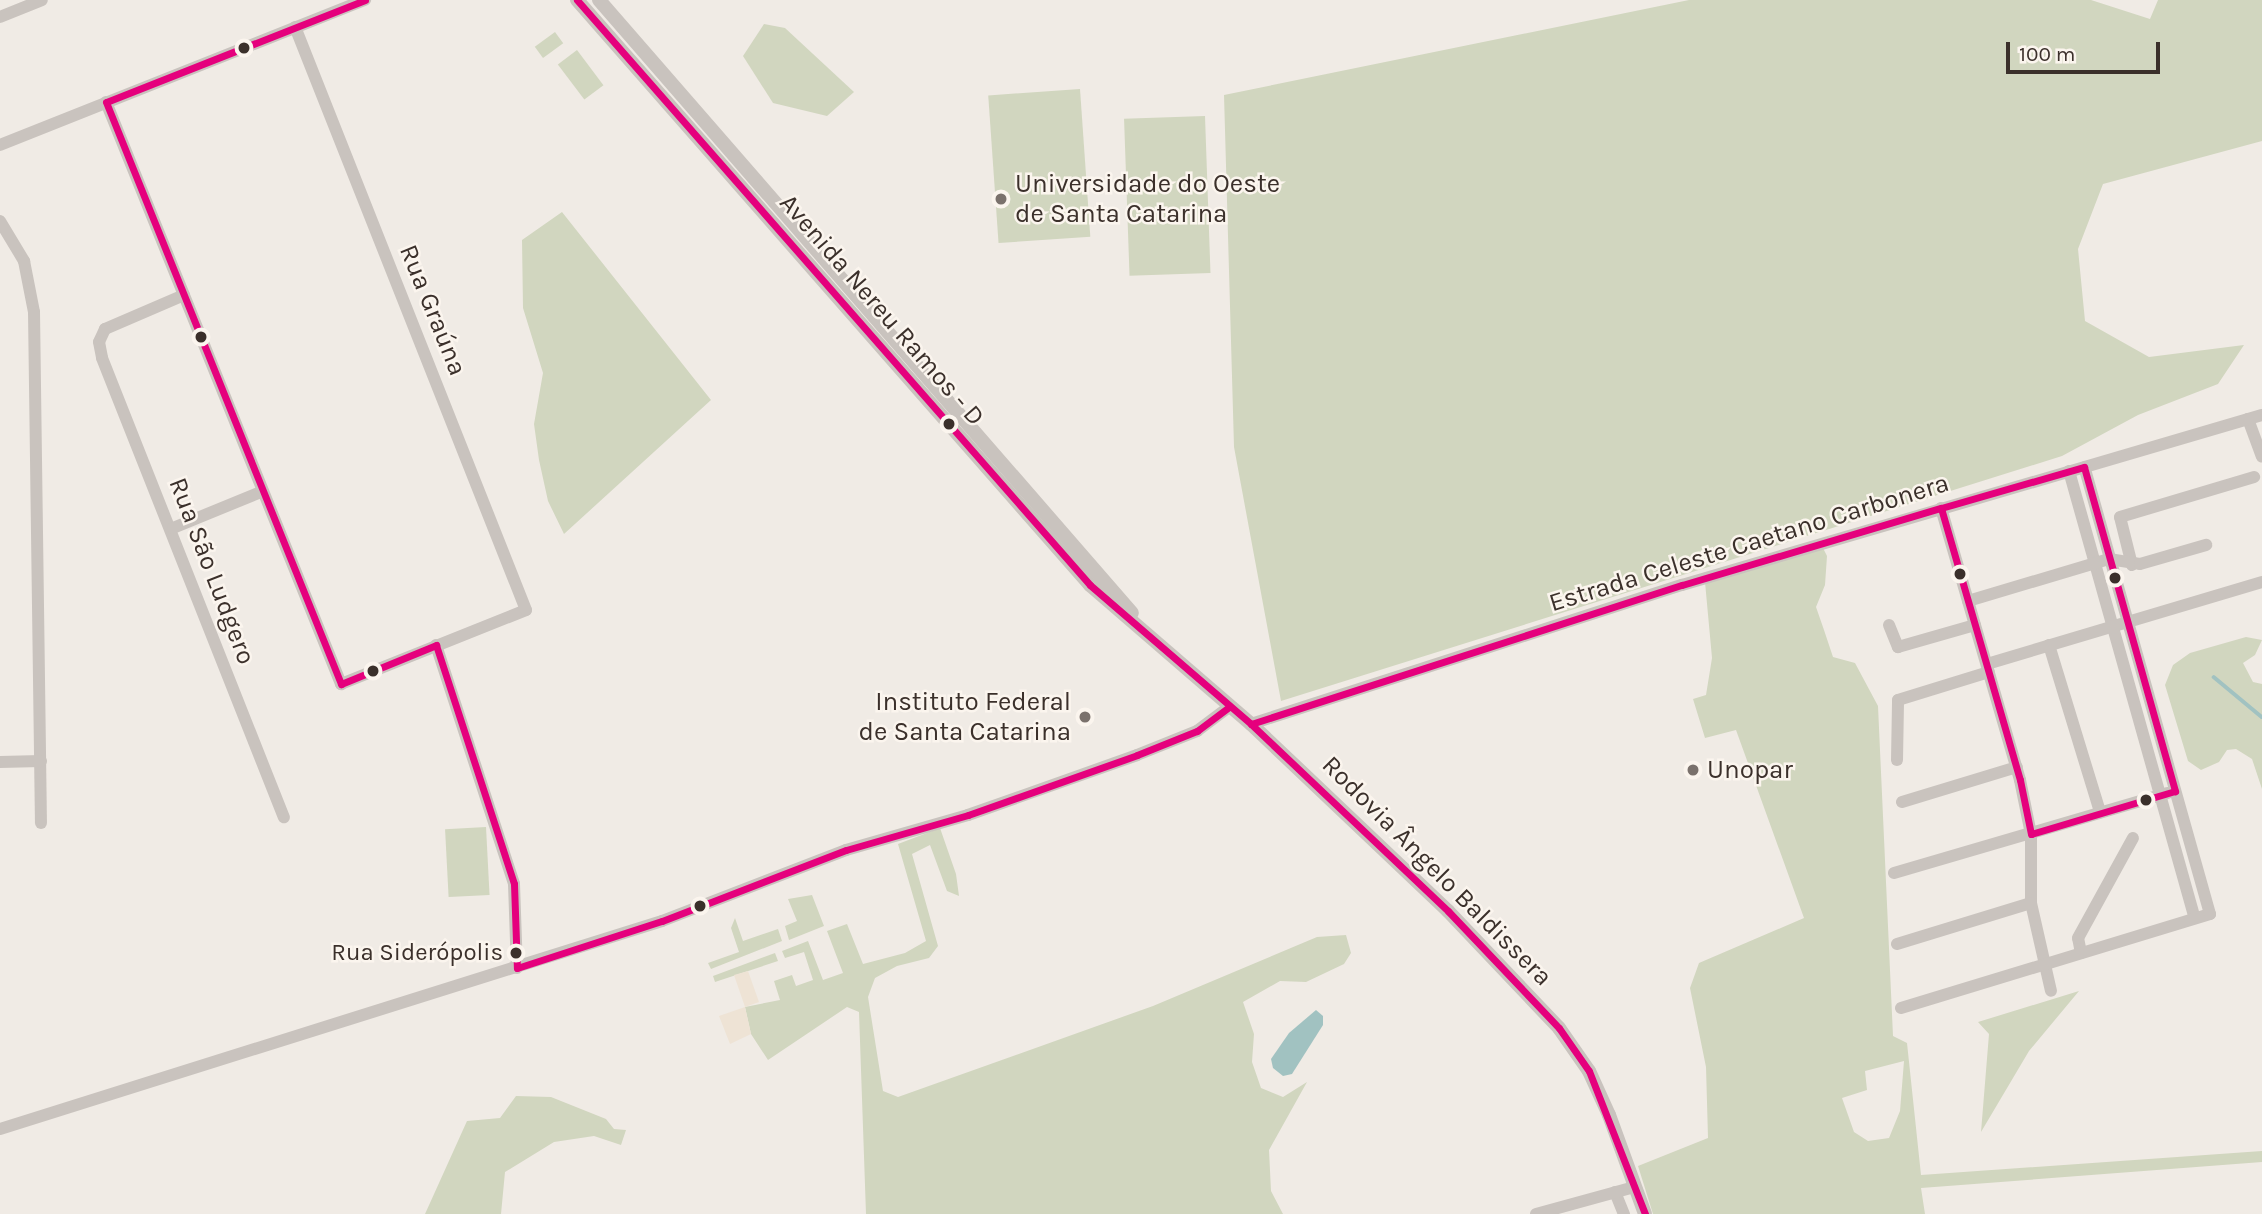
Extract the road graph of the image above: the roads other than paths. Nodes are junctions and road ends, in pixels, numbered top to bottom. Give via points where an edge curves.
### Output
1 (42, 0) edge
2 (365, 0) edge
3 (577, 0) edge
4 (599, 0) edge
5 (0, 17) edge
6 (295, 27) junction
7 (106, 102) junction
8 (0, 145) edge
9 (1, 226) edge
10 (826, 259) junction
11 (814, 270) junction
12 (184, 295) junction
13 (2262, 415) edge
14 (2248, 419) junction
15 (2262, 457) edge
16 (2084, 467) junction
17 (2069, 471) junction
18 (2254, 477) dead end
19 (263, 491) junction
20 (1941, 508) junction
21 (173, 527) junction
22 (2206, 545) dead end
23 (2109, 559) junction
24 (2095, 563) junction
25 (2132, 565) junction
26 (2262, 582) edge
27 (1968, 601) junction
28 (2126, 621) junction
29 (1889, 625) dead end
30 (1976, 625) junction
31 (2113, 625) junction
32 (1157, 644) junction
33 (436, 645) junction
34 (2049, 645) junction
35 (1988, 668) junction
36 (1229, 707) junction
37 (1251, 724) junction
38 (1896, 760) dead end
39 (41, 761) junction
40 (0, 762) edge
41 (2017, 767) junction
42 (2175, 791) junction
43 (2160, 795) junction
44 (1902, 802) dead end
45 (2100, 812) junction
46 (284, 817) dead end
47 (41, 823) dead end
48 (2031, 834) junction
49 (2133, 838) dead end
50 (1895, 873) dead end
51 (2031, 903) junction
52 (2195, 918) junction
53 (1897, 944) dead end
54 (2081, 953) junction
55 (2045, 964) junction
56 (517, 968) junction
57 (2051, 991) dead end
58 (1901, 1008) dead end
59 (0, 1129) edge
60 (1634, 1187) junction
61 (1615, 1192) junction
62 (1536, 1214) edge
63 (1623, 1214) edge
64 (1644, 1214) edge

1 - 5 street
2 - 6 street
3 - 11 street, Avenida Nereu Ramos - D
4 - 10 street, Avenida Nereu Ramos - D
6 - 7 street
6 - 33 street, Rua Graúna via 526,610
7 - 8 street
7 - 12 street
9 - 39 street via 24,261 34,312
10 - 11 street
10 - 32 street, Avenida Nereu Ramos - D
11 - 32 street, Avenida Nereu Ramos - D via 1090,585
12 - 19 street
12 - 21 street, Rua São Ludgero via 105,329 99,342
13 - 14 street, Estrada Celeste Caetano Carbonera
14 - 15 street
14 - 16 street, Estrada Celeste Caetano Carbonera
16 - 17 street, Estrada Celeste Caetano Carbonera
16 - 23 street
17 - 20 street, Estrada Celeste Caetano Carbonera
17 - 24 street
18 - 25 street via 2120,517
19 - 21 street
19 - 33 street via 341,684
20 - 27 street
20 - 37 street, Estrada Celeste Caetano Carbonera via 1682,585
21 - 46 street, Rua São Ludgero
22 - 25 street
23 - 24 street
23 - 25 street
23 - 28 street
24 - 27 street
24 - 31 street
26 - 28 street
27 - 30 street
28 - 31 street
28 - 42 street
29 - 30 street via 1898,647
30 - 35 street
31 - 34 street
31 - 43 street
32 - 36 street, Avenida Nereu Ramos - D
33 - 56 street via 514,884
34 - 35 street
34 - 45 street
35 - 38 street via 1898,700
35 - 41 street
36 - 37 street, Avenida Nereu Ramos - D
36 - 56 street via 1197,731 1137,755 968,815 846,850 662,921
37 - 60 street, Rodovia Ângelo Baldissera via 1448,911 1559,1028 1589,1071
39 - 40 street
39 - 47 street
41 - 44 street
41 - 48 street
42 - 43 street
42 - 52 street via 2210,914
43 - 45 street
43 - 52 street
45 - 48 street
48 - 50 street
48 - 51 street
49 - 54 street via 2078,938
51 - 53 street
51 - 55 street
52 - 54 street
54 - 55 street
55 - 57 street
55 - 58 street
56 - 59 street via 410,997
60 - 61 street
60 - 64 street, Rodovia Ângelo Baldissera
61 - 62 street
61 - 63 street

